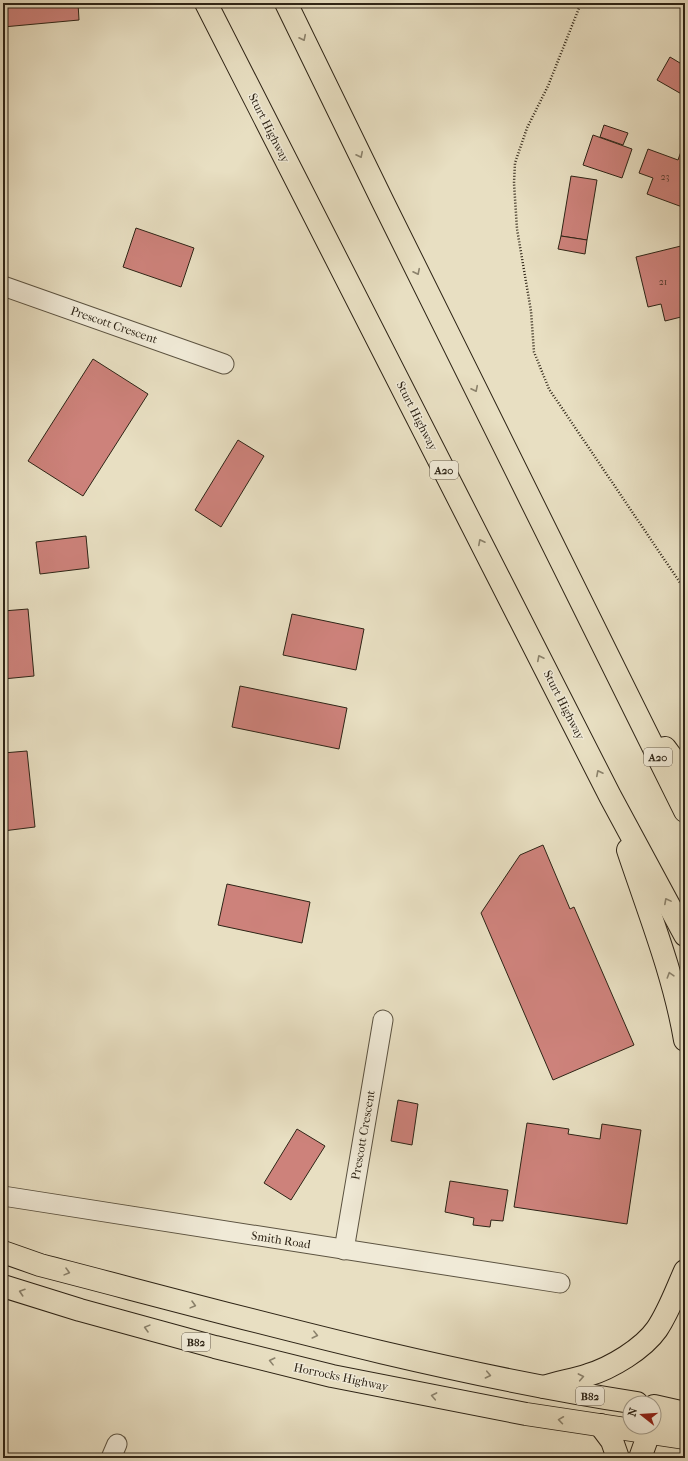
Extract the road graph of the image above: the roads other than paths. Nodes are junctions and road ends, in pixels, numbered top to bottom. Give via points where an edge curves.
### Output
1 (206, 3) edge
2 (286, 3) edge
3 (3, 286) edge
4 (224, 364) dead end
5 (630, 703) junction
6 (685, 775) edge
7 (610, 796) junction
8 (685, 811) edge
9 (685, 935) edge
10 (383, 1020) dead end
11 (685, 1040) edge
12 (3, 1196) edge
13 (344, 1250) junction
14 (3, 1252) edge
15 (685, 1271) edge
16 (560, 1283) dead end
17 (3, 1286) edge
18 (544, 1387) junction
19 (622, 1400) edge
20 (662, 1408) edge
21 (685, 1413) edge
22 (600, 1425) junction
23 (662, 1426) edge
24 (622, 1429) edge
25 (648, 1435) edge
26 (662, 1435) edge
27 (685, 1438) edge
28 (618, 1458) edge
29 (640, 1458) edge

7 -> 1 highway, Sturt Highway / A20
2 -> 5 highway, A20
3 - 4 street, Prescott Crescent
5 - 6 highway
5 - 8 highway, A20
9 -> 7 highway, Sturt Highway / A20
11 -> 7 highway via 662,949
10 - 13 street, Prescott Crescent
12 - 13 street, Smith Road
13 - 16 street, Smith Road
14 -> 18 highway, B82 via 40,1265 396,1356
18 -> 15 highway via 606,1368 641,1345 656,1330
22 -> 17 highway, Horrocks Highway / B82 via 526,1414 332,1376 200,1343
18 - 19 highway, B82
20 - 21 highway
21 - 23 highway
22 - 24 highway, Horrocks Highway / B82
22 - 28 highway via 612,1441
25 - 29 highway
26 - 27 highway, Horrocks Highway / B82

